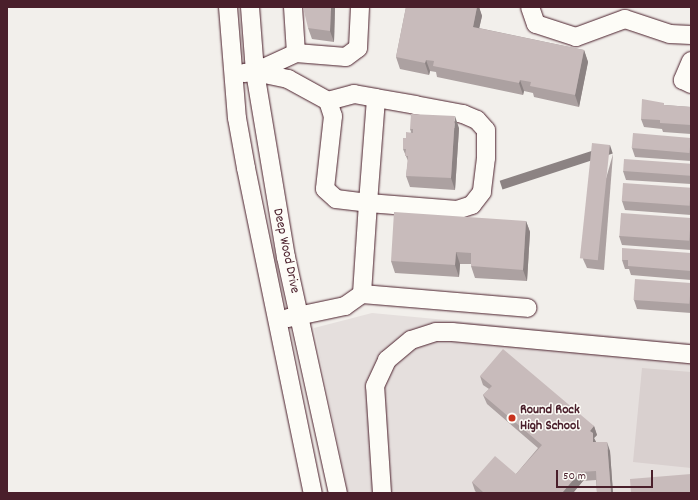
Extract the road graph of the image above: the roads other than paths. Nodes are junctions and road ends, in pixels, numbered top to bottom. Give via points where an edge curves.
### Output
1 (228, 7) edge
2 (250, 7) edge
3 (292, 7) edge
4 (360, 7) edge
5 (530, 7) edge
6 (690, 36) edge
7 (296, 53) junction
8 (691, 61) edge
9 (255, 72) junction
10 (233, 74) junction
11 (691, 84) edge
12 (376, 98) junction
13 (328, 101) junction
14 (368, 203) junction
15 (362, 294) junction
16 (526, 308) dead end
17 (300, 315) junction
18 (275, 320) junction
19 (691, 354) edge
20 (312, 493) edge
21 (338, 493) edge
22 (382, 493) edge

1 - 10 street, Deep Wood Drive
2 - 9 street, Deep Wood Drive
3 - 7 street
4 - 7 street via 358,48 346,57
5 - 6 street via 536,24 576,38 625,19 670,34
7 - 9 street
8 - 11 street via 683,80
9 - 10 street
9 - 13 street via 288,79
9 - 17 street, Deep Wood Drive via 286,257
10 - 18 street, Deep Wood Drive via 238,125
12 - 13 street via 354,94
12 - 14 street
12 - 14 street via 463,114 477,120 486,130 486,158 482,192 472,205 457,210
13 - 14 street via 333,116 325,189 336,199
14 - 15 street
15 - 16 street
15 - 17 street via 345,306
17 - 18 street
17 - 21 street, Deep Wood Drive
18 - 20 street, Deep Wood Drive
19 - 22 street via 452,332 436,332 410,340 386,360 375,386

